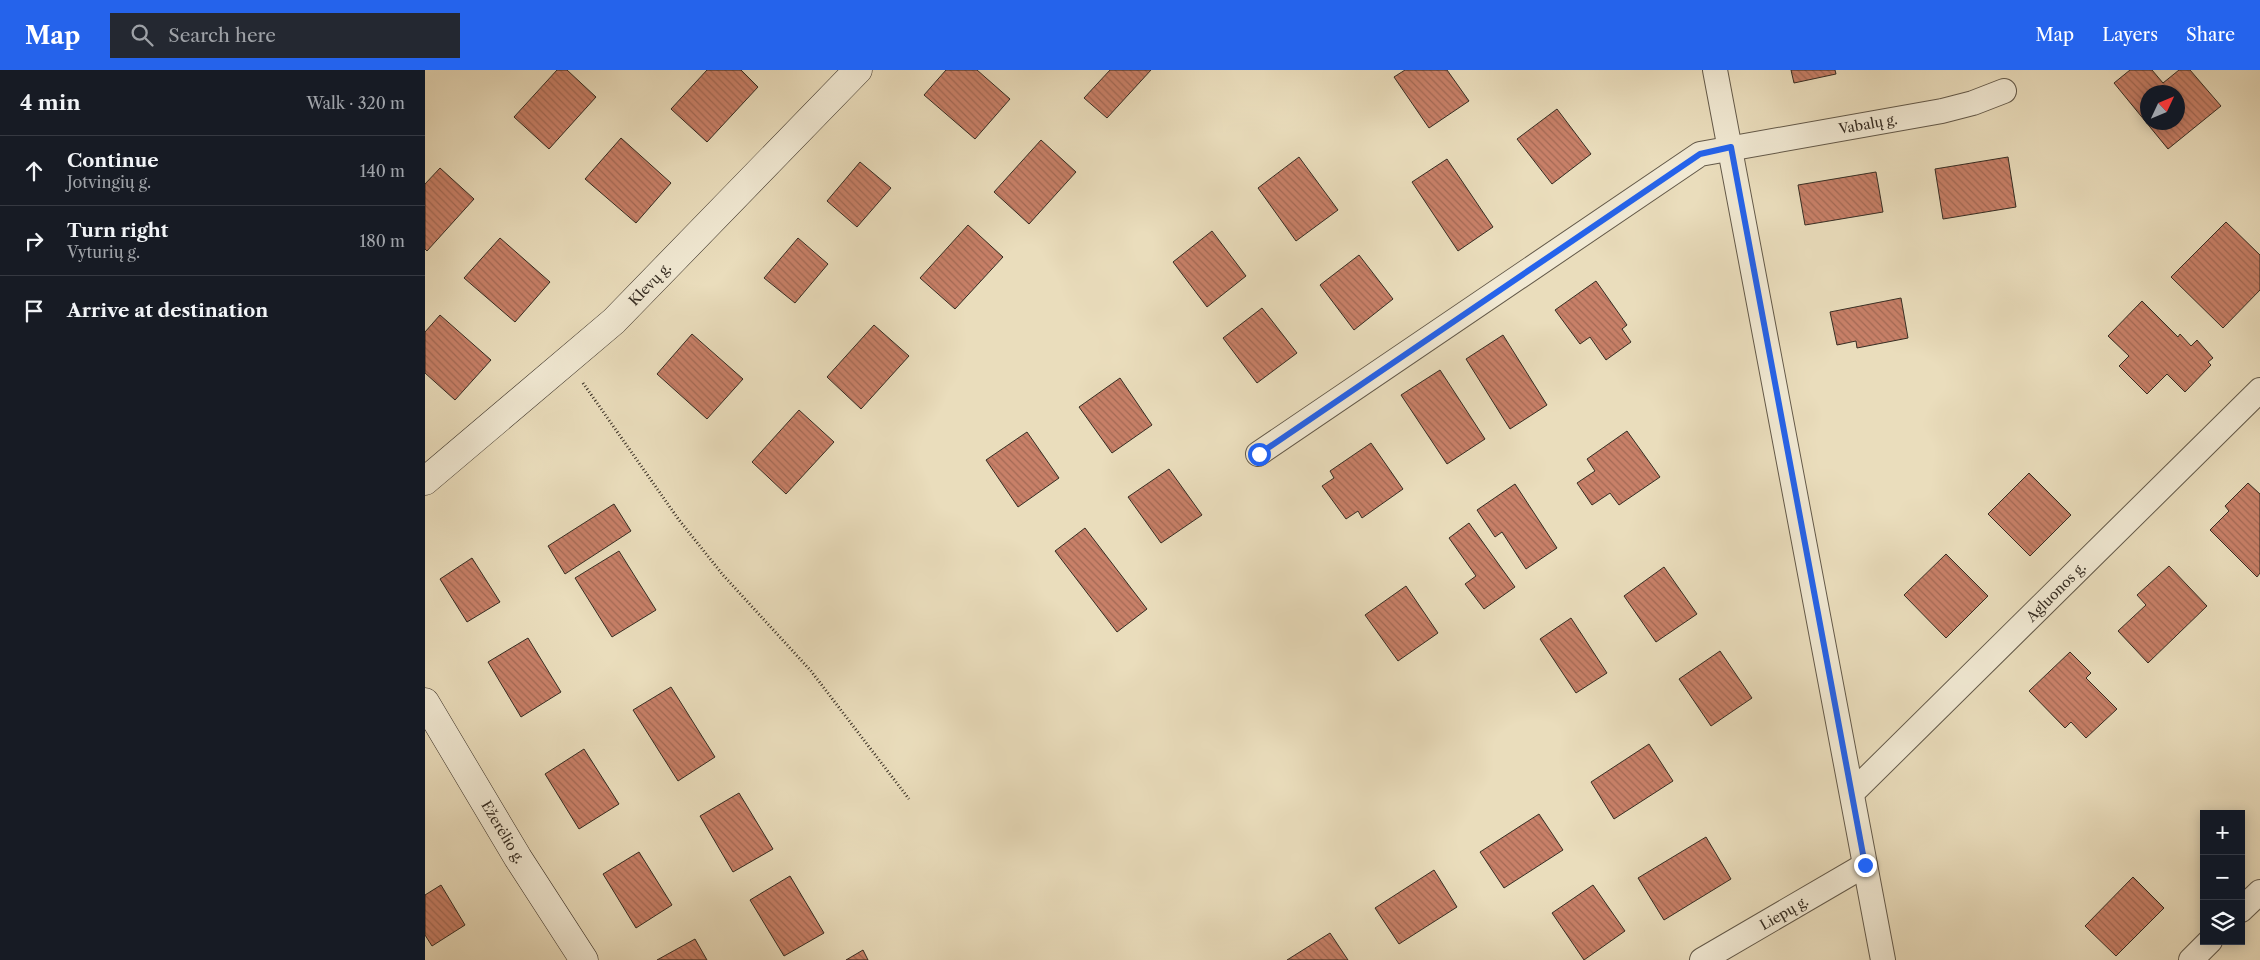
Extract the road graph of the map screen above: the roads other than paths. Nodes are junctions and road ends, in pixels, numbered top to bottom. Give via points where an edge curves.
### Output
1 (858, 70) edge
2 (1715, 70) edge
3 (2004, 91) dead end
4 (1731, 147) junction
5 (2260, 390) edge
6 (1259, 454) dead end
7 (425, 481) edge
8 (425, 702) edge
9 (1853, 793) junction
10 (1865, 865) junction
11 (2260, 892) edge
12 (2245, 906) edge
13 (2206, 945) edge
14 (584, 960) edge
15 (1702, 960) edge
16 (1883, 960) edge
17 (2191, 960) edge

1 - 7 main road, Klevų g. via 614,321
2 - 4 street
3 - 4 street, Vabalų g. via 1942,111
4 - 6 street, Vabalų g. via 1700,154
4 - 9 street
5 - 9 street, Agluonos g.
8 - 14 main road, Ežerėlio g. via 517,858
9 - 10 street
10 - 15 street, Liepų g.
10 - 16 street
11 - 12 street
13 - 17 street

